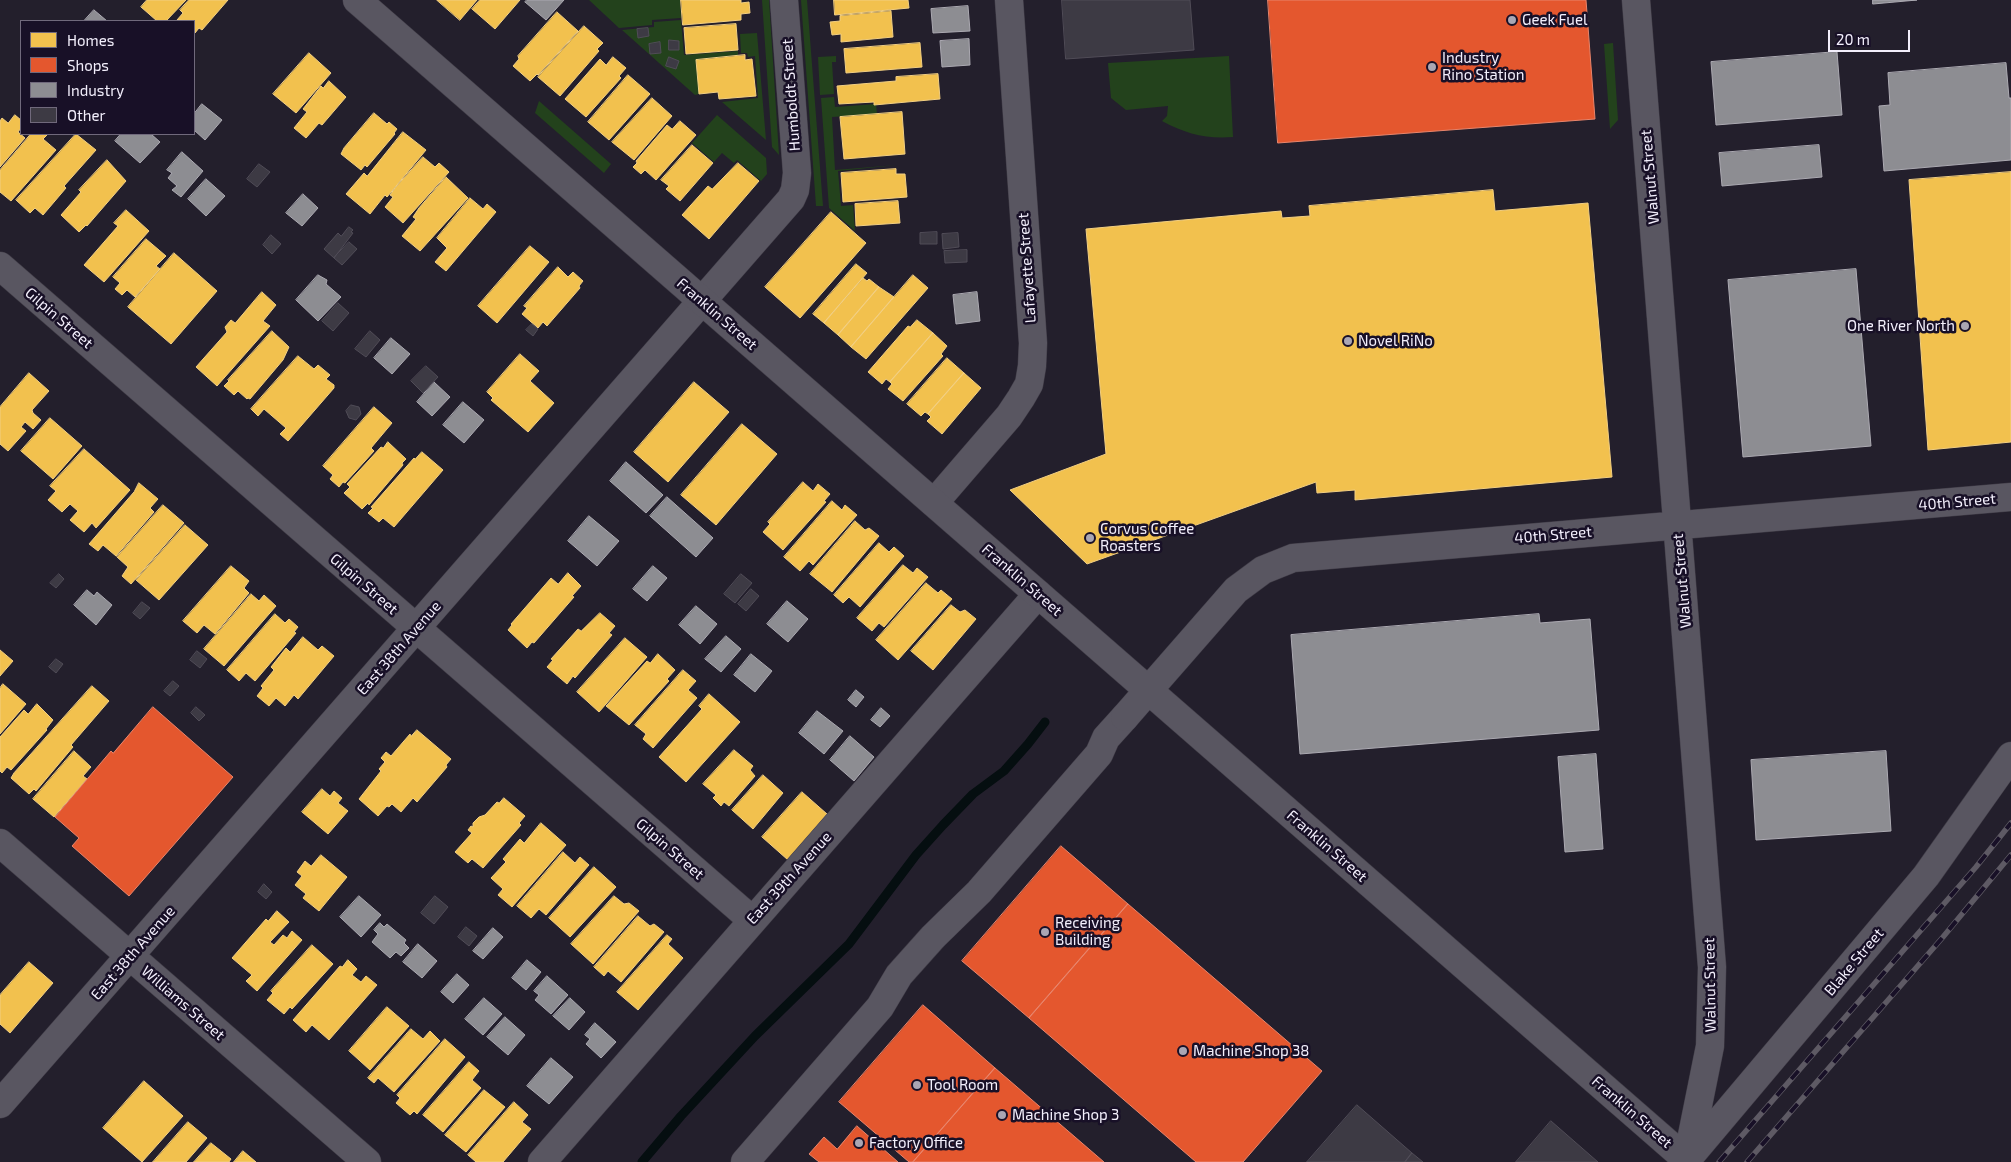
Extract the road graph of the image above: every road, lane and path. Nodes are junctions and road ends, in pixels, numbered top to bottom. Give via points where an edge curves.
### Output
1 (357, 0) edge
2 (784, 0) edge
3 (1009, 0) edge
4 (1636, 0) edge
5 (795, 190) joint
6 (0, 266) edge
7 (703, 301) junction
8 (2011, 497) edge
9 (934, 503) junction
10 (1677, 525) junction
11 (1038, 594) junction
12 (416, 629) junction
13 (1149, 689) junction
14 (2011, 756) edge
15 (0, 843) edge
16 (752, 920) junction
17 (130, 957) junction
18 (0, 1104) edge
19 (1686, 1161) edge
20 (367, 1162) edge
21 (542, 1162) edge
22 (745, 1162) edge

1 - 7 street, Franklin Street
2 - 5 street, Humboldt Street
3 - 9 street, Lafayette Street via 1032,366 1028,384 1009,416
4 - 10 street, Walnut Street
5 - 7 street, East 38th Avenue via 785,207
6 - 12 street, Gilpin Street
7 - 9 street, Franklin Street
7 - 12 street, East 38th Avenue
8 - 10 street, 40th Street
9 - 11 street, Franklin Street
10 - 13 street, 40th Street via 1293,558 1263,570 1236,590
10 - 19 street, Walnut Street via 1712,967 1710,1046
11 - 13 street, Franklin Street
11 - 16 street, East 39th Avenue
12 - 16 street, Gilpin Street
12 - 17 street, East 38th Avenue
13 - 19 street, Franklin Street
13 - 22 street via 1106,738 1099,754 980,892 899,975 880,1007
14 - 19 street, Blake Street via 1926,876
15 - 17 street, Williams Street
16 - 21 street, East 39th Avenue
17 - 18 street, East 38th Avenue
17 - 20 street, Williams Street

